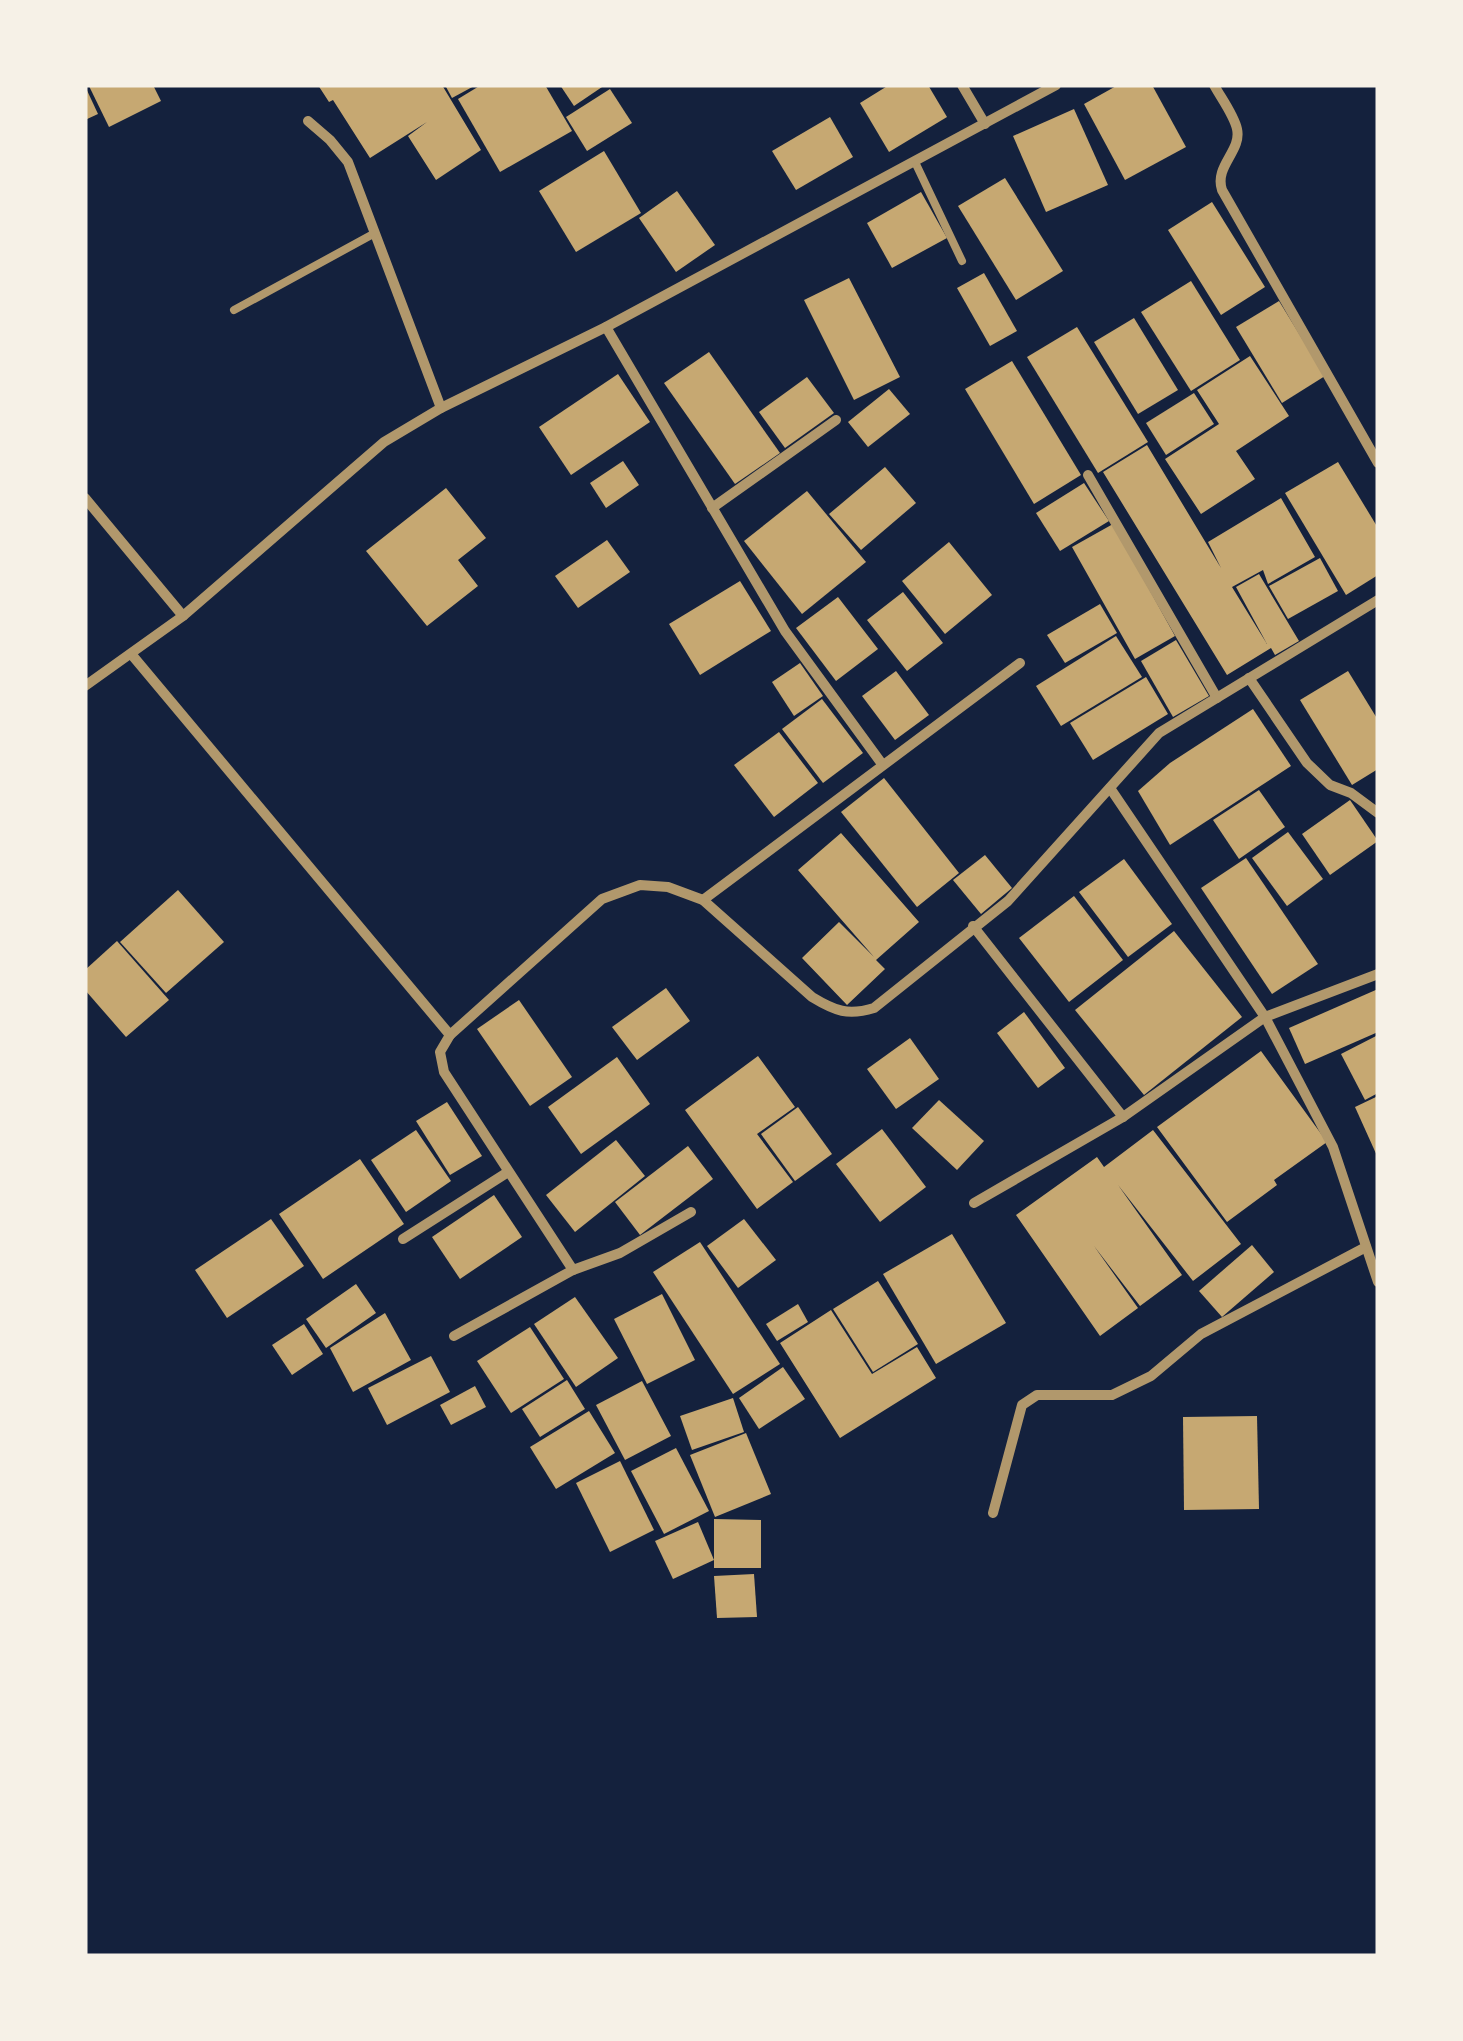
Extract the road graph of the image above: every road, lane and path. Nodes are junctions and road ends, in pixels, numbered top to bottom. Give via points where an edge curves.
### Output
1 (962, 85) edge
2 (1056, 85) edge
3 (1214, 85) edge
4 (308, 121) dead end
5 (985, 124) junction
6 (915, 162) junction
7 (375, 233) junction
8 (962, 261) dead end
9 (234, 310) dead end
10 (606, 327) junction
11 (441, 408) junction
12 (836, 420) dead end
13 (1378, 463) edge
14 (1088, 475) dead end
15 (85, 498) edge
16 (712, 508) junction
17 (1378, 600) edge
18 (183, 616) junction
19 (132, 655) junction
20 (1020, 662) dead end
21 (1250, 678) junction
22 (85, 686) edge
23 (1217, 698) junction
24 (882, 764) junction
25 (1110, 788) junction
26 (1378, 813) edge
27 (702, 900) junction
28 (973, 926) junction
29 (1378, 974) edge
30 (1264, 1017) junction
31 (450, 1035) junction
32 (1123, 1117) junction
33 (508, 1172) junction
34 (974, 1203) dead end
35 (691, 1212) dead end
36 (402, 1239) dead end
37 (1366, 1247) junction
38 (573, 1270) junction
39 (1378, 1282) edge
40 (454, 1336) dead end
41 (993, 1513) dead end

1 - 5 street
2 - 5 street
3 - 13 street via 1237,129 1220,172 1222,190
4 - 7 street via 348,162
5 - 6 street
6 - 8 lane
6 - 10 street
7 - 9 lane
7 - 11 street
10 - 11 street
10 - 16 street
11 - 18 street via 384,442
12 - 16 street
14 - 23 street
15 - 18 street
16 - 24 street via 786,631
17 - 21 street
18 - 19 street
19 - 22 street
19 - 31 street
20 - 24 street
21 - 23 street
21 - 26 street via 1307,763
23 - 25 street via 1160,733
24 - 27 street
25 - 28 street via 1008,901
25 - 30 street
27 - 28 street via 812,997 852,1014 874,1008
27 - 31 street via 640,885 602,898
28 - 32 street
29 - 30 street
30 - 32 street
30 - 37 street via 1333,1148
31 - 33 street via 440,1052 444,1072
32 - 34 street
33 - 36 street
33 - 38 street
35 - 38 street via 620,1253
37 - 39 street
37 - 41 street via 1201,1334 1151,1376 1112,1395 1037,1395 1022,1405
38 - 40 street

